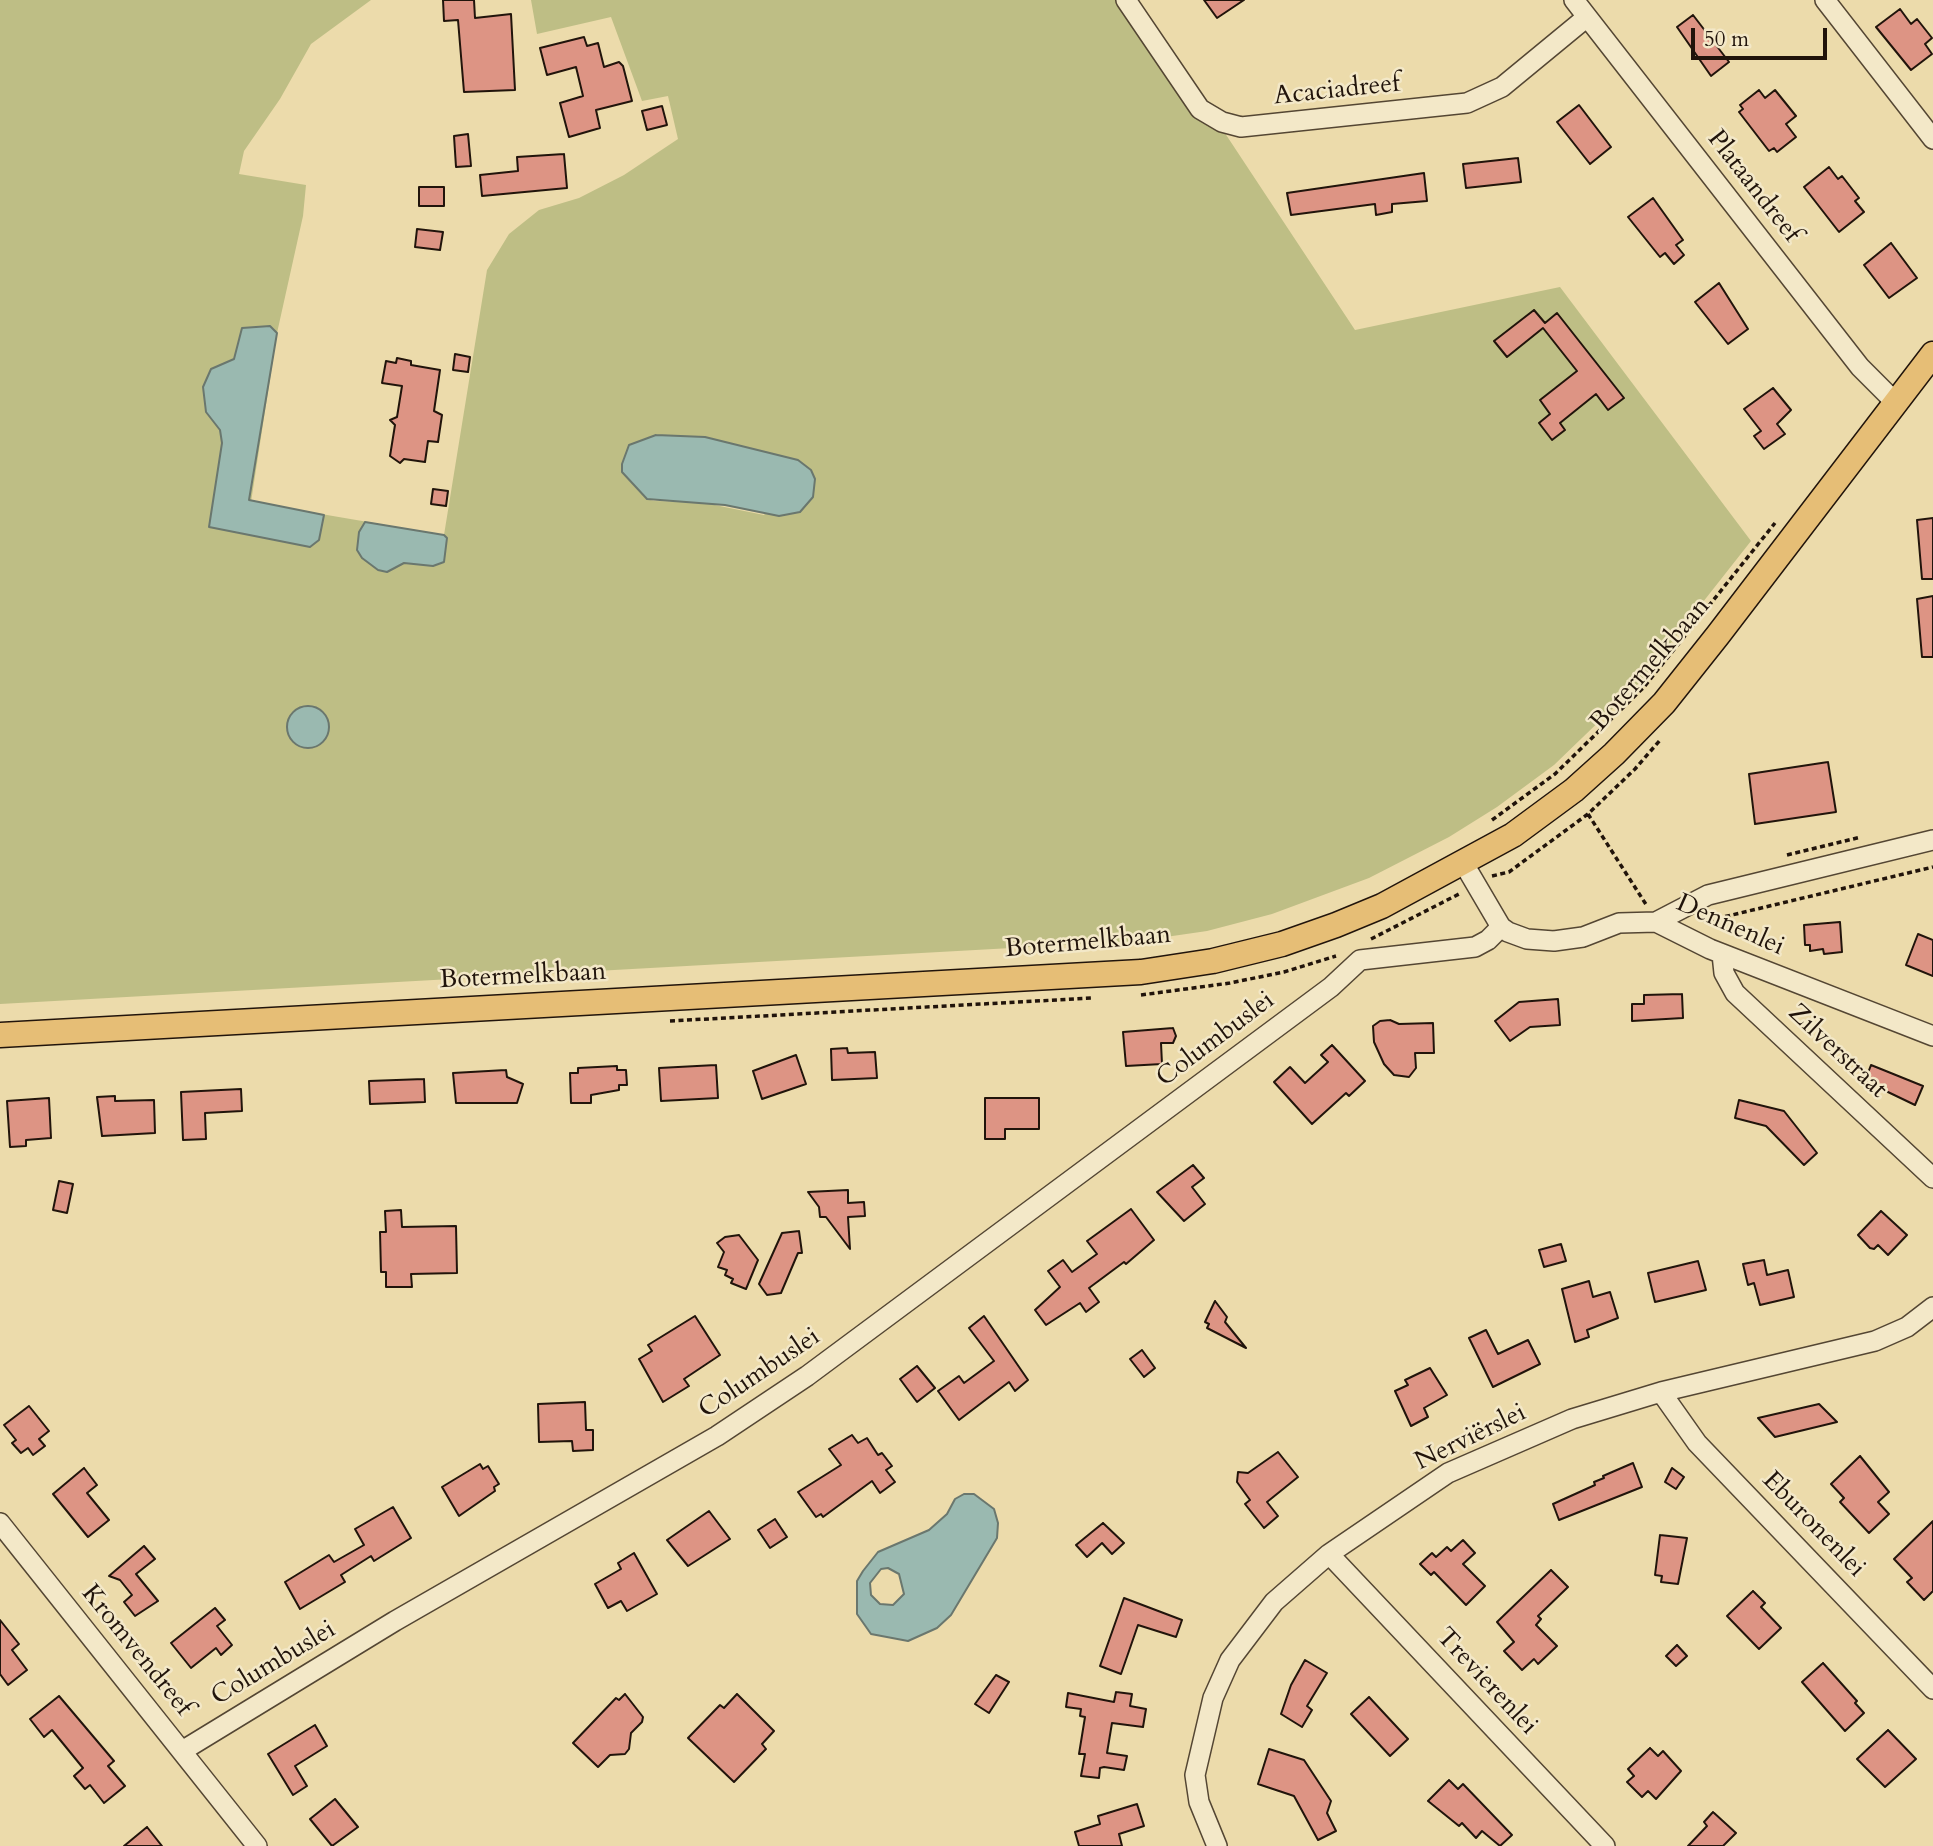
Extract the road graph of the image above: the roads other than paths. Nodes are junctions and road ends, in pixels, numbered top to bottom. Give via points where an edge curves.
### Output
1 (1126, 0) edge
2 (1574, 0) edge
3 (1825, 0) edge
4 (1587, 17) junction
5 (1933, 139) edge
6 (1933, 354) edge
7 (1896, 403) junction
8 (1933, 841) edge
9 (1464, 864) junction
10 (1656, 922) junction
11 (1502, 927) junction
12 (1722, 954) junction
13 (0, 1035) edge
14 (1933, 1036) edge
15 (1933, 1178) edge
16 (1933, 1307) edge
17 (1661, 1392) junction
18 (0, 1523) edge
19 (1329, 1554) junction
20 (1933, 1689) edge
21 (182, 1751) junction
22 (257, 1846) edge
23 (1217, 1846) edge
24 (1605, 1846) edge

1 - 4 street, Acaciadreef via 1200,109 1241,127 1467,103 1502,88
2 - 4 street, Plataandreef
3 - 5 street
4 - 7 street, Plataandreef via 1860,367
6 - 7 main road, Botermelkbaan
7 - 9 main road, Botermelkbaan via 1664,703 1574,790
8 - 10 street via 1708,895
9 - 11 street
9 - 13 main road, Botermelkbaan via 1382,906 1282,944 1141,972
10 - 11 street, Dennenlei via 1619,923 1583,937 1554,941 1527,939
10 - 12 street, Dennenlei
11 - 21 street, Columbuslei via 1475,947 1360,960 1331,987 796,1383 717,1436 394,1621
12 - 14 street, Dennenlei
12 - 15 street, Zilverstraat via 1724,973 1735,993
16 - 17 street, Nerviërslei via 1908,1327 1875,1341
17 - 19 street, Nerviërslei via 1572,1419 1448,1473
17 - 20 street, Eburonenlei via 1697,1443
18 - 21 street, Kromvendreef
19 - 23 street, Nerviërslei via 1274,1602 1230,1660 1213,1698 1195,1775 1199,1802
19 - 24 street, Trevierenlei
21 - 22 street, Kromvendreef

